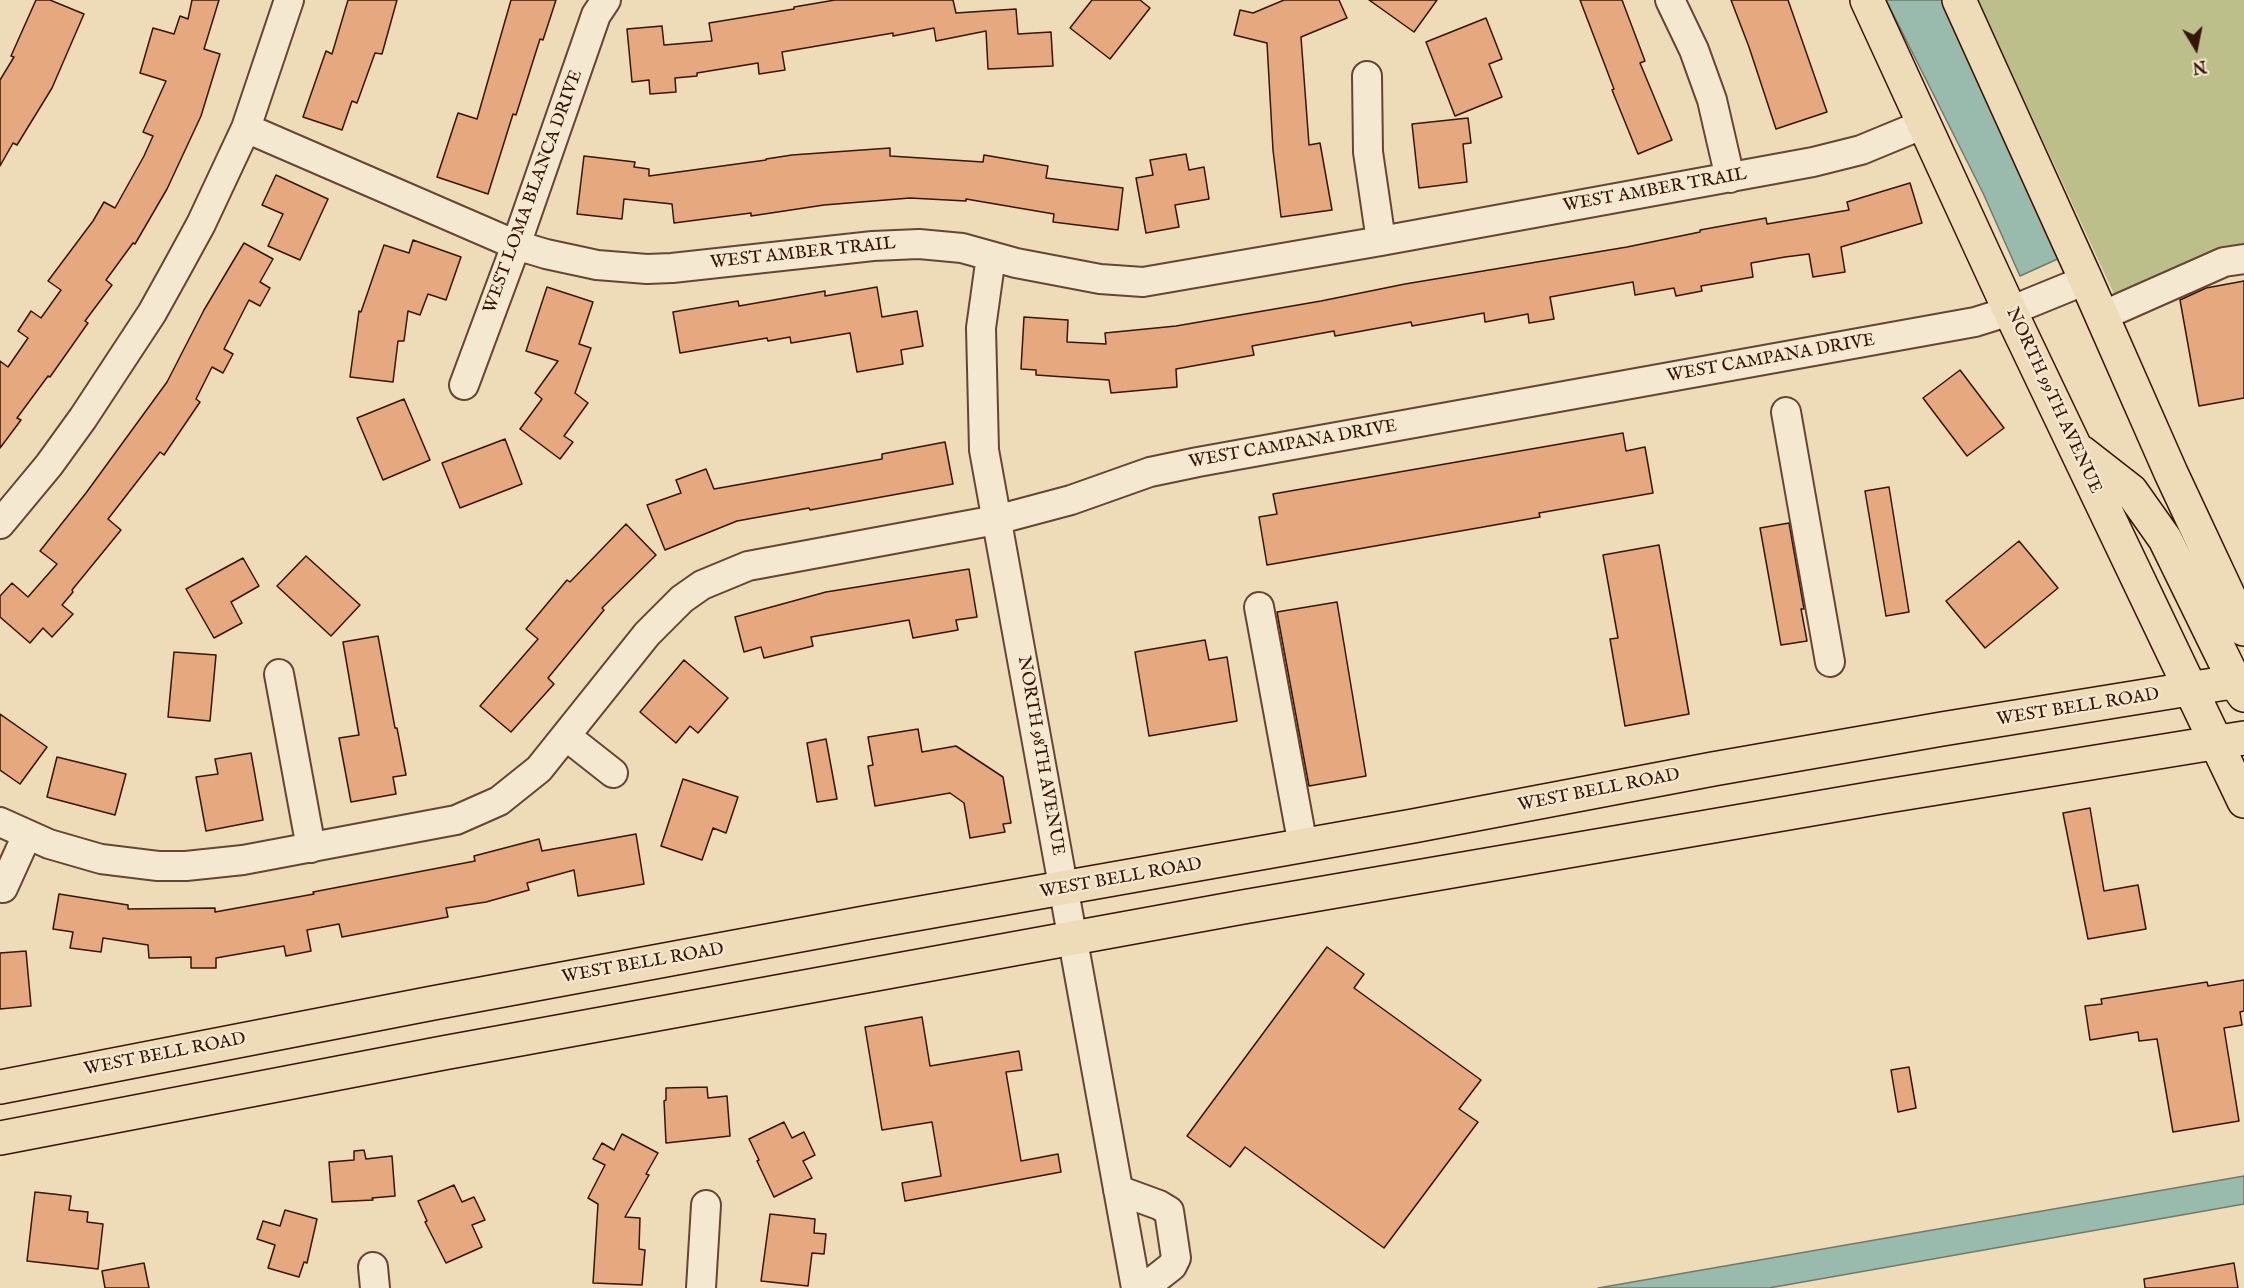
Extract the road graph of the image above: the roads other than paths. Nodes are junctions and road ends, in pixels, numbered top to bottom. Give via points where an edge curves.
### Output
1 (289, 0) edge
2 (606, 0) edge
3 (1670, 0) edge
4 (1868, 0) edge
5 (1959, 0) edge
6 (1367, 76) dead end
7 (1924, 124) junction
8 (246, 129) junction
9 (1730, 178) junction
10 (1381, 241) junction
11 (516, 245) junction
12 (991, 256) junction
13 (2244, 259) edge
14 (2086, 280) junction
15 (2010, 311) junction
16 (2102, 316) junction
17 (464, 386) dead end
18 (1786, 412) dead end
19 (2077, 449) junction
20 (996, 520) junction
21 (0, 524) edge
22 (1259, 607) dead end
23 (2244, 629) edge
24 (1830, 662) dead end
25 (279, 674) dead end
26 (2241, 686) edge
27 (2191, 690) junction
28 (566, 736) junction
29 (2235, 736) edge
30 (613, 773) dead end
31 (2244, 801) edge
32 (0, 822) edge
33 (27, 835) junction
34 (1304, 846) junction
35 (311, 848) junction
36 (3, 888) dead end
37 (1064, 889) junction
38 (1073, 938) junction
39 (0, 1087) edge
40 (0, 1138) edge
41 (1118, 1190) junction
42 (706, 1205) dead end
43 (701, 1288) edge
44 (1136, 1288) edge
45 (1144, 1288) edge

1 - 8 street
2 - 11 street, WEST LOMA BLANCA DRIVE via 596,15
3 - 9 street via 1712,99
4 - 7 main road, NORTH 99TH AVENUE
5 - 14 main road
6 - 10 street via 1368,152
7 - 9 street, WEST AMBER TRAIL via 1838,157
7 - 15 main road, NORTH 99TH AVENUE
8 - 11 street, WEST AMBER TRAIL
8 - 21 street via 152,314 49,465
9 - 10 street, WEST AMBER TRAIL
10 - 12 street, WEST AMBER TRAIL via 1143,282 1100,279
11 - 12 street, WEST AMBER TRAIL via 572,261 647,269 896,244 942,245
11 - 17 street, WEST LOMA BLANCA DRIVE
12 - 20 street, NORTH 98TH AVENUE via 981,328 984,450
13 - 16 street via 2224,262
14 - 15 street, WEST CAMPANA DRIVE
14 - 16 main road
15 - 19 main road, NORTH 99TH AVENUE
15 - 20 street, WEST CAMPANA DRIVE via 1955,326 1198,462 1150,472 1071,500
16 - 23 main road
18 - 24 street
19 - 26 main road via 2132,491 2165,539
19 - 27 main road, NORTH 99TH AVENUE
20 - 28 street, WEST CAMPANA DRIVE via 769,561 740,568 702,585 647,634
20 - 37 street, NORTH 98TH AVENUE
22 - 34 street
25 - 35 street
26 - 27 main road, WEST BELL ROAD
27 - 29 main road via 2235,716
27 - 34 main road, WEST BELL ROAD via 1763,760
28 - 30 street
28 - 35 street, WEST CAMPANA DRIVE via 520,786 479,811 456,820
29 - 31 main road
29 - 38 main road
32 - 33 street, WEST CAMPANA DRIVE
33 - 35 street, WEST CAMPANA DRIVE via 74,853 158,866 214,864
33 - 36 street
34 - 37 main road, WEST BELL ROAD
37 - 38 street, NORTH 98TH AVENUE
37 - 39 main road, WEST BELL ROAD via 445,1000
38 - 40 main road
38 - 41 street, NORTH 98TH AVENUE
41 - 44 street, NORTH 98TH AVENUE
41 - 45 street via 1169,1211 1176,1258 1172,1266
42 - 43 street

